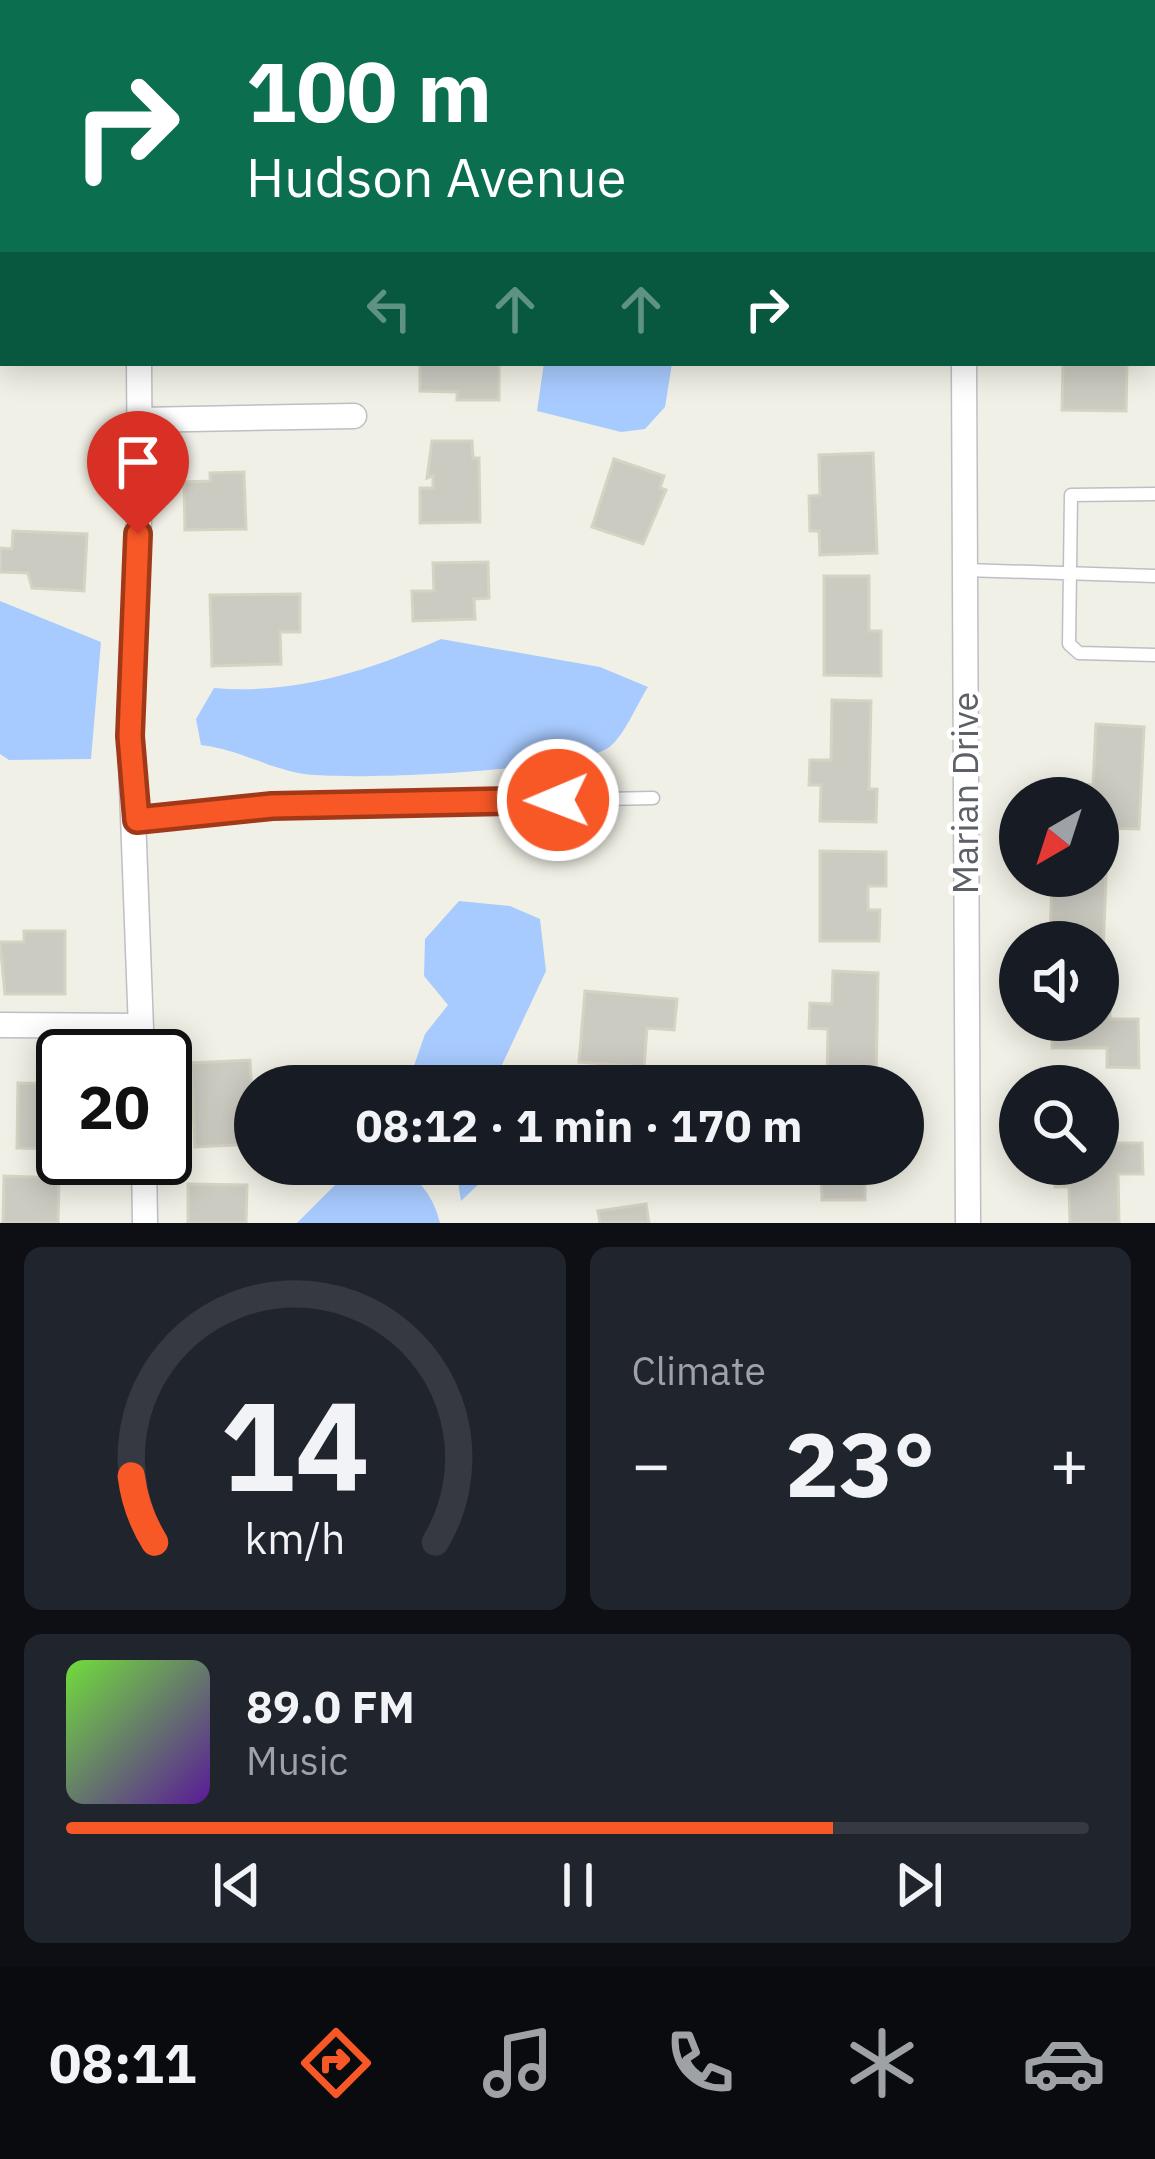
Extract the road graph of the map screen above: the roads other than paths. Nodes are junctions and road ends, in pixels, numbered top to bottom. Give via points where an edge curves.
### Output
1 (139, 366) edge
2 (964, 366) edge
3 (354, 416) dead end
4 (140, 420) junction
5 (1155, 494) edge
6 (965, 570) junction
7 (1069, 572) junction
8 (1155, 576) edge
9 (1155, 655) edge
10 (653, 798) dead end
11 (137, 820) junction
12 (0, 1025) edge
13 (141, 1026) junction
14 (141, 1029) edge
15 (145, 1185) edge
16 (146, 1223) edge
17 (968, 1223) edge

1 - 4 street
2 - 6 street, Marian Drive
3 - 4 street
4 - 11 street via 130,736
5 - 7 lane via 1073,493
6 - 7 lane
6 - 17 street, Marian Drive
7 - 8 lane
7 - 9 lane via 1071,648
10 - 11 lane via 272,806
11 - 13 street
12 - 13 street
13 - 14 street
15 - 16 street

